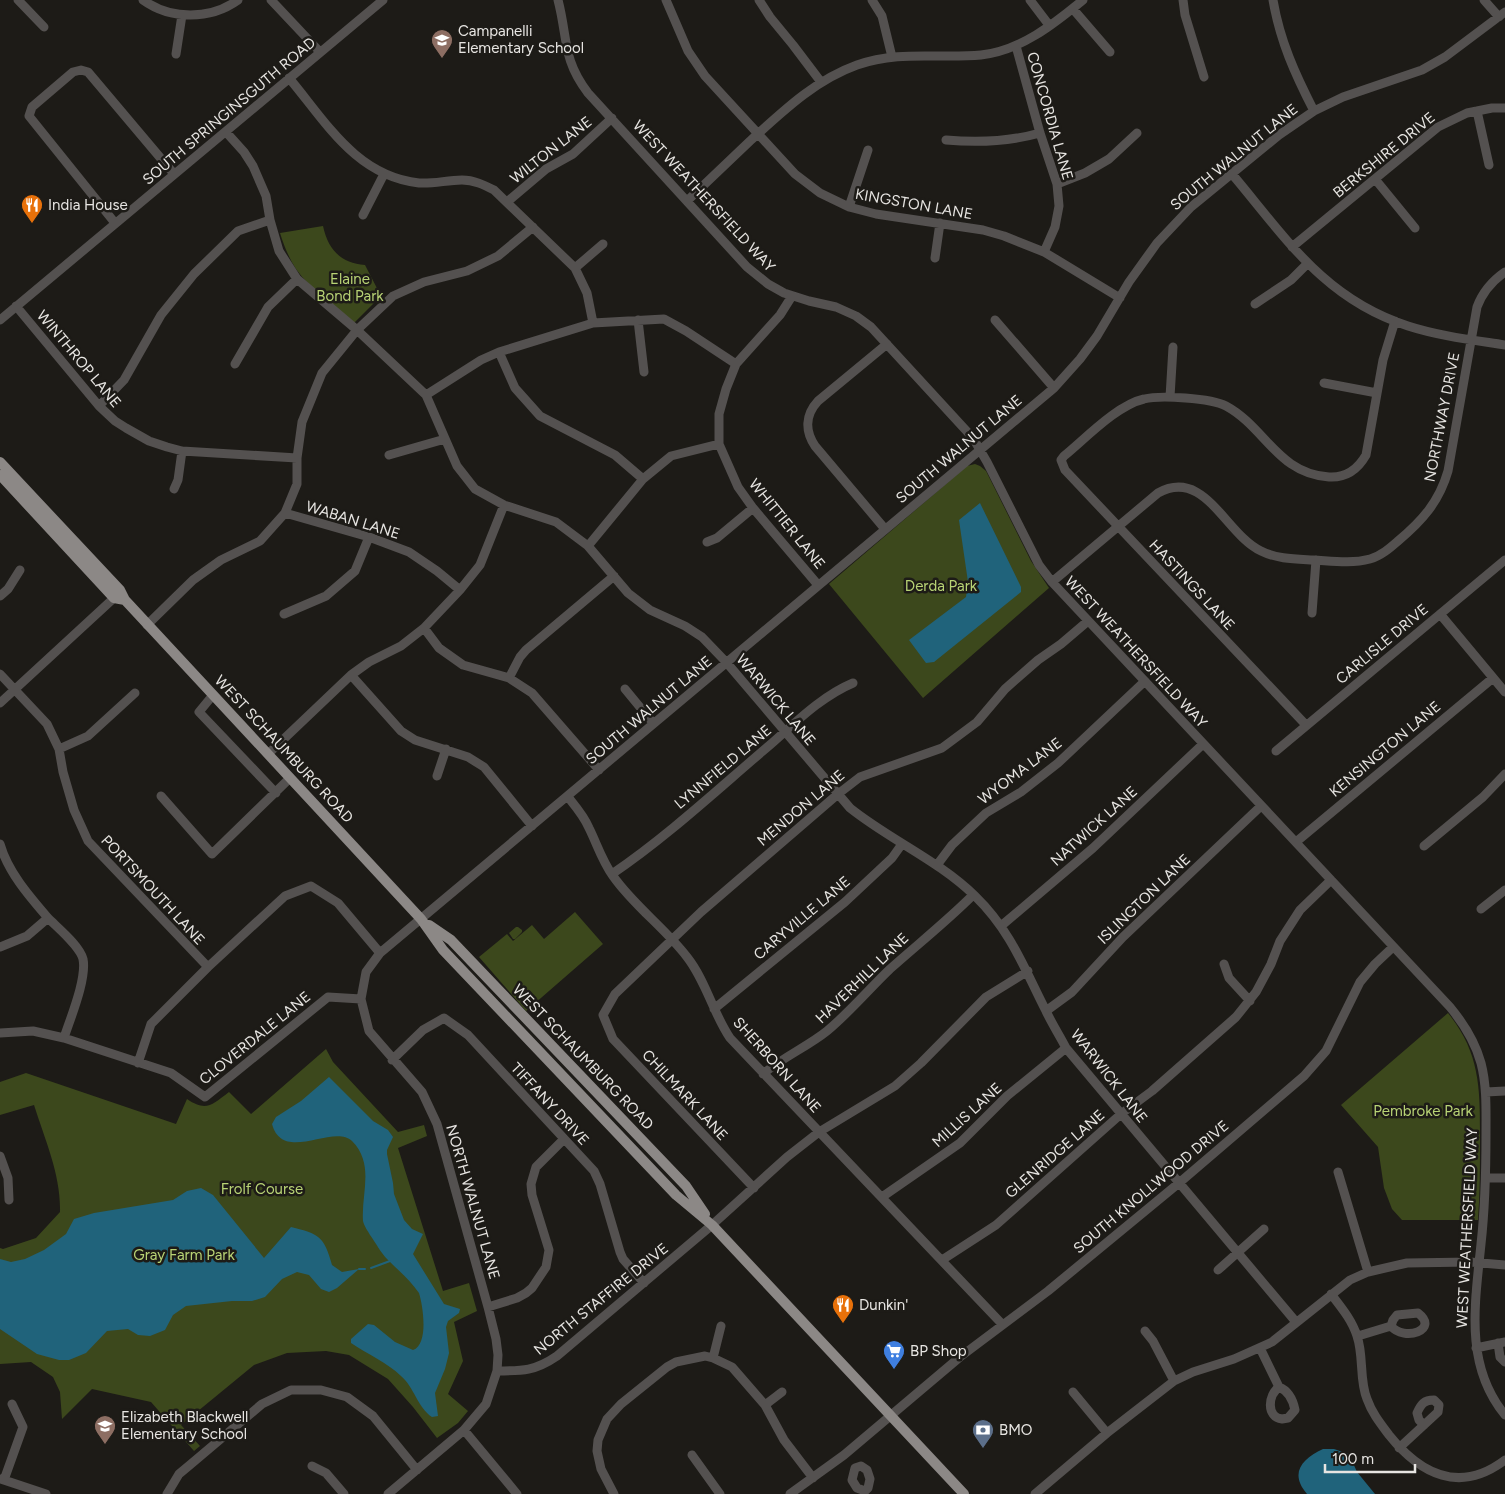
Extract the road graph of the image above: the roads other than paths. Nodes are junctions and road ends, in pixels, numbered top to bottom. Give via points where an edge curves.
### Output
1 (18, 0) edge
2 (143, 0) edge
3 (238, 0) edge
4 (271, 0) edge
5 (383, 0) edge
6 (558, 0) edge
7 (666, 0) edge
8 (758, 0) edge
9 (872, 0) edge
10 (1030, 0) edge
11 (1083, 0) edge
12 (1183, 0) edge
13 (1272, 0) edge
14 (1484, 0) edge
15 (1073, 8) junction
16 (1502, 14) edge
17 (182, 15) junction
18 (1050, 25) junction
19 (44, 27) dead end
20 (1016, 46) junction
21 (320, 52) junction
22 (1110, 52) dead end
23 (176, 54) dead end
24 (892, 57) junction
25 (1204, 77) dead end
26 (289, 78) junction
27 (821, 82) junction
28 (1505, 108) edge
29 (1314, 111) junction
30 (1477, 111) junction
31 (612, 118) junction
32 (226, 132) junction
33 (1137, 132) dead end
34 (1040, 133) junction
35 (758, 134) junction
36 (946, 140) dead end
37 (868, 150) dead end
38 (1489, 165) dead end
39 (174, 174) junction
40 (384, 174) junction
41 (1232, 174) junction
42 (1375, 179) junction
43 (1057, 184) junction
44 (687, 201) junction
45 (507, 202) junction
46 (849, 207) junction
47 (363, 215) dead end
48 (270, 220) junction
49 (115, 223) junction
50 (940, 223) junction
51 (533, 227) junction
52 (1415, 228) dead end
53 (603, 244) dead end
54 (1292, 247) junction
55 (1044, 252) junction
56 (935, 258) dead end
57 (1308, 264) junction
58 (575, 268) junction
59 (1505, 272) edge
60 (297, 279) junction
61 (792, 296) junction
62 (1120, 298) junction
63 (1255, 304) dead end
64 (16, 306) junction
65 (0, 320) edge
66 (638, 320) junction
67 (994, 320) dead end
68 (1395, 321) junction
69 (594, 323) junction
70 (357, 330) junction
71 (1471, 339) junction
72 (887, 344) junction
73 (1505, 345) edge
74 (1173, 347) dead end
75 (499, 352) junction
76 (234, 364) dead end
77 (736, 364) junction
78 (644, 372) dead end
79 (1324, 383) dead end
80 (1054, 388) junction
81 (1377, 393) junction
82 (426, 395) junction
83 (1170, 397) junction
84 (99, 406) junction
85 (445, 439) junction
86 (719, 444) junction
87 (980, 450) junction
88 (182, 451) junction
89 (389, 455) dead end
90 (297, 458) junction
91 (0, 462) edge
92 (0, 475) edge
93 (643, 479) junction
94 (174, 489) dead end
95 (504, 505) junction
96 (753, 508) junction
97 (285, 514) junction
98 (1118, 527) junction
99 (885, 529) junction
100 (369, 537) junction
101 (708, 542) dead end
102 (588, 546) junction
103 (1316, 560) junction
104 (1505, 560) edge
105 (20, 570) dead end
106 (614, 576) junction
107 (1052, 582) junction
108 (818, 586) junction
109 (460, 590) junction
110 (0, 596) edge
111 (114, 598) junction
112 (125, 600) junction
113 (1312, 613) dead end
114 (284, 614) dead end
115 (1440, 614) junction
116 (1088, 621) junction
117 (147, 625) junction
118 (424, 628) junction
119 (727, 663) junction
120 (0, 674) edge
121 (351, 675) junction
122 (509, 678) junction
123 (1493, 678) junction
124 (1145, 681) junction
125 (853, 683) dead end
126 (625, 688) dead end
127 (15, 690) junction
128 (1505, 692) edge
129 (135, 693) dead end
130 (213, 695) junction
131 (0, 703) edge
132 (653, 723) junction
133 (1306, 725) junction
134 (785, 731) junction
135 (1203, 744) junction
136 (59, 749) junction
137 (446, 749) junction
138 (1276, 750) dead end
139 (268, 754) junction
140 (599, 770) junction
141 (1505, 774) edge
142 (437, 776) dead end
143 (290, 778) junction
144 (276, 794) junction
145 (838, 794) junction
146 (161, 796) dead end
147 (568, 797) junction
148 (1262, 806) junction
149 (532, 826) junction
150 (1296, 842) junction
151 (0, 844) edge
152 (902, 844) junction
153 (1424, 846) dead end
154 (2, 858) edge
155 (937, 865) junction
156 (612, 874) junction
157 (1331, 880) junction
158 (1505, 890) edge
159 (974, 894) junction
160 (1481, 910) dead end
161 (48, 918) junction
162 (421, 919) junction
163 (1001, 926) junction
164 (672, 939) junction
165 (0, 947) edge
166 (1394, 947) junction
167 (380, 953) junction
168 (1224, 964) dead end
169 (208, 967) junction
170 (1028, 971) junction
171 (361, 999) junction
172 (1250, 1000) junction
173 (714, 1009) junction
174 (1046, 1011) junction
175 (603, 1015) joint
176 (0, 1033) edge
177 (64, 1038) junction
178 (1066, 1048) junction
179 (392, 1060) junction
180 (138, 1062) junction
181 (764, 1074) junction
182 (1505, 1091) edge
183 (1486, 1092) junction
184 (1121, 1114) junction
185 (819, 1132) junction
186 (564, 1139) junction
187 (0, 1156) edge
188 (1338, 1172) dead end
189 (1486, 1178) junction
190 (1505, 1178) edge
191 (1179, 1183) junction
192 (754, 1188) junction
193 (882, 1197) junction
194 (9, 1200) dead end
195 (712, 1225) junction
196 (1264, 1229) dead end
197 (1238, 1253) junction
198 (942, 1260) junction
199 (1479, 1263) junction
200 (1505, 1265) edge
201 (1218, 1270) dead end
202 (1368, 1272) junction
203 (644, 1282) junction
204 (1331, 1294) junction
205 (488, 1307) junction
206 (1296, 1322) junction
207 (1002, 1324) junction
208 (721, 1326) dead end
209 (1391, 1326) dead end
210 (1145, 1331) dead end
211 (1358, 1336) junction
212 (1502, 1342) edge
213 (1260, 1348) junction
214 (1476, 1348) junction
215 (713, 1358) junction
216 (1505, 1362) edge
217 (497, 1371) junction
218 (1174, 1381) junction
219 (1279, 1387) dead end
220 (782, 1392) dead end
221 (1073, 1392) dead end
222 (12, 1404) dead end
223 (765, 1405) junction
224 (1505, 1415) edge
225 (890, 1416) junction
226 (1424, 1425) dead end
227 (464, 1430) junction
228 (1108, 1433) junction
229 (1399, 1448) junction
230 (692, 1455) dead end
231 (844, 1455) junction
232 (1505, 1460) edge
233 (312, 1466) dead end
234 (855, 1468) dead end
235 (417, 1470) junction
236 (812, 1478) junction
237 (2, 1480) edge
238 (46, 1494) edge
239 (167, 1494) edge
240 (344, 1494) edge
241 (388, 1494) edge
242 (517, 1494) edge
243 (614, 1494) edge
244 (720, 1494) edge
245 (790, 1494) edge
246 (964, 1494) edge
247 (1035, 1494) edge

1 - 19 street
2 - 17 street via 156,8
3 - 17 street via 219,10
4 - 21 street
5 - 21 street, SOUTH SPRINGINSGUTH ROAD
6 - 31 street, WEST WEATHERSFIELD WAY via 573,70 588,93
7 - 35 street, KINGSTON LANE via 695,62
8 - 27 street
9 - 24 street via 882,16
10 - 18 street
11 - 15 street
12 - 25 street
13 - 29 street via 1294,71
14 - 16 street
15 - 18 street
15 - 22 street
16 - 29 street, SOUTH WALNUT LANE via 1445,58 1422,70 1343,97
17 - 23 street
18 - 20 street
20 - 24 street via 983,54
20 - 34 street, CONCORDIA LANE
21 - 26 street, SOUTH SPRINGINSGUTH ROAD
24 - 27 street via 859,64
26 - 32 street, SOUTH SPRINGINSGUTH ROAD
26 - 40 street via 349,150
27 - 35 street
28 - 30 street, BERKSHIRE DRIVE
29 - 41 street, SOUTH WALNUT LANE
30 - 38 street
30 - 42 street, BERKSHIRE DRIVE via 1438,127
31 - 44 street, WEST WEATHERSFIELD WAY
31 - 45 street, WILTON LANE via 573,154 546,169
32 - 39 street, SOUTH SPRINGINSGUTH ROAD
32 - 48 street, WARWICK LANE via 253,166 266,196
33 - 43 street via 1109,160
34 - 36 street via 996,142
34 - 43 street, CONCORDIA LANE
35 - 44 street
35 - 46 street, KINGSTON LANE via 802,181
37 - 46 street
39 - 49 street, SOUTH SPRINGINSGUTH ROAD
39 - 49 street via 88,72 73,72 32,107 29,116
40 - 45 street via 426,184 462,180 480,183
40 - 47 street
41 - 54 street
41 - 62 street, SOUTH WALNUT LANE via 1190,207 1157,243
42 - 52 street
42 - 54 street, BERKSHIRE DRIVE
43 - 55 street, CONCORDIA LANE via 1058,213
44 - 61 street, WEST WEATHERSFIELD WAY via 754,273
45 - 51 street
46 - 50 street, KINGSTON LANE
48 - 60 street, WARWICK LANE via 279,251
48 - 84 street via 238,232 194,274 161,315 124,380
49 - 64 street, SOUTH SPRINGINSGUTH ROAD
50 - 55 street, KINGSTON LANE via 983,230
50 - 56 street
51 - 58 street
51 - 70 street via 498,256 467,271 424,282 393,296
53 - 58 street
54 - 57 street
55 - 62 street, KINGSTON LANE
57 - 63 street via 1291,280
57 - 68 street via 1350,299
58 - 69 street via 587,293
59 - 71 street, NORTHWAY DRIVE via 1482,295
60 - 70 street, WARWICK LANE
60 - 76 street via 268,308
61 - 72 street, WEST WEATHERSFIELD WAY via 848,312 871,327
61 - 77 street, WHITTIER LANE via 780,315
62 - 80 street, SOUTH WALNUT LANE via 1089,347
64 - 65 street, SOUTH SPRINGINSGUTH ROAD
64 - 84 street, WINTHROP LANE
66 - 69 street
66 - 77 street via 664,319
66 - 78 street
67 - 80 street
68 - 71 street
68 - 81 street
69 - 75 street
70 - 82 street, WARWICK LANE
70 - 90 street via 322,373 302,422
71 - 73 street
71 - 103 street, NORTHWAY DRIVE via 1448,472 1429,512 1414,528 1374,557 1350,562
72 - 87 street, WEST WEATHERSFIELD WAY
72 - 99 street via 818,402 811,409 807,422 815,446
74 - 83 street
75 - 82 street
75 - 93 street via 515,388 540,416 616,455
77 - 86 street, WHITTIER LANE via 719,414
79 - 81 street
80 - 87 street, SOUTH WALNUT LANE
81 - 83 street via 1364,459 1353,471 1334,478 1315,475 1291,465 1224,404
82 - 85 street, WARWICK LANE
83 - 98 street, HASTINGS LANE via 1145,398 1126,406 1064,456 1061,463
84 - 88 street, WINTHROP LANE via 114,421 135,434
85 - 89 street
85 - 95 street, WARWICK LANE via 457,466 476,489
86 - 93 street via 671,456
86 - 96 street, WHITTIER LANE via 738,487
87 - 99 street, SOUTH WALNUT LANE
87 - 107 street, WEST WEATHERSFIELD WAY via 1039,565
88 - 90 street, WINTHROP LANE
88 - 94 street
90 - 97 street via 297,484
91 - 112 main road, WEST SCHAUMBURG ROAD via 120,590
92 - 111 main road
93 - 102 street
95 - 102 street, WARWICK LANE via 556,522
95 - 109 street via 480,565
96 - 101 street
96 - 108 street, WHITTIER LANE
97 - 100 street, WABAN LANE
97 - 117 street via 260,541 221,560 193,580
98 - 103 street, NORTHWAY DRIVE via 1158,493 1171,487 1186,487 1203,496 1242,538 1258,550 1274,556
98 - 107 street, NORTHWAY DRIVE
98 - 133 street, HASTINGS LANE
99 - 108 street, SOUTH WALNUT LANE
100 - 109 street, WABAN LANE via 409,552
100 - 114 street via 355,571 326,596
102 - 106 street, WARWICK LANE
103 - 113 street
104 - 115 street, CARLISLE DRIVE
105 - 110 street
106 - 119 street, WARWICK LANE via 628,593 650,610 702,637
106 - 122 street via 526,650
107 - 116 street, WEST WEATHERSFIELD WAY
108 - 119 street, SOUTH WALNUT LANE
109 - 118 street
111 - 112 main road
111 - 127 street
112 - 117 main road, WEST SCHAUMBURG ROAD
115 - 123 street
115 - 133 street, CARLISLE DRIVE
116 - 124 street, WEST WEATHERSFIELD WAY
116 - 145 street, MENDON LANE via 1038,660 977,722 942,748 860,777
117 - 130 main road, WEST SCHAUMBURG ROAD
118 - 121 street via 401,646
118 - 122 street via 439,648 463,665
119 - 132 street, SOUTH WALNUT LANE
119 - 134 street, WARWICK LANE
120 - 127 street, PORTSMOUTH LANE
121 - 137 street via 400,731 415,740
121 - 139 street
122 - 140 street via 541,702
123 - 128 street
123 - 150 street, KENSINGTON LANE
124 - 135 street, WEST WEATHERSFIELD WAY
124 - 155 street, WYOMA LANE via 1058,764 986,813 952,845
125 - 134 street, LYNNFIELD LANE via 838,689
126 - 132 street
127 - 131 street
127 - 136 street, PORTSMOUTH LANE via 47,724
129 - 136 street via 88,736
130 - 139 main road, WEST SCHAUMBURG ROAD
130 - 144 street via 199,712
132 - 140 street, SOUTH WALNUT LANE
133 - 138 street, CARLISLE DRIVE
134 - 145 street, WARWICK LANE
134 - 156 street, LYNNFIELD LANE
135 - 148 street, WEST WEATHERSFIELD WAY
135 - 163 street, NATWICK LANE via 1093,848
136 - 169 street, PORTSMOUTH LANE via 74,810 88,841
137 - 142 street
137 - 149 street via 484,767
139 - 143 main road, WEST SCHAUMBURG ROAD
140 - 147 street, SOUTH WALNUT LANE
141 - 153 street via 1483,797
143 - 144 street
143 - 162 main road, WEST SCHAUMBURG ROAD
144 - 146 street via 212,854
145 - 152 street, WARWICK LANE via 850,808
145 - 164 street, MENDON LANE
147 - 149 street, SOUTH WALNUT LANE
147 - 156 street, SHERBORN LANE via 586,822
148 - 150 street, WEST WEATHERSFIELD WAY
148 - 174 street, ISLINGTON LANE via 1124,937 1072,992
149 - 162 street, SOUTH WALNUT LANE
150 - 157 street, WEST WEATHERSFIELD WAY
151 - 154 street
152 - 155 street, WARWICK LANE
152 - 173 street, CARYVILLE LANE via 892,858 845,902
154 - 161 street
155 - 159 street, WARWICK LANE
156 - 164 street, SHERBORN LANE
157 - 166 street, WEST WEATHERSFIELD WAY
157 - 172 street, GLENRIDGE LANE via 1300,910
158 - 160 street
159 - 163 street, WARWICK LANE
159 - 181 street, HAVERHILL LANE via 875,983 850,1012
161 - 165 street via 27,936
161 - 177 street via 83,959 82,980
162 - 167 street, NORTH WALNUT LANE
162 - 195 main road, WEST SCHAUMBURG ROAD via 451,940 686,1186
163 - 170 street, WARWICK LANE
164 - 173 street, SHERBORN LANE via 698,974
164 - 175 street, MENDON LANE via 615,994
166 - 183 street, WEST WEATHERSFIELD WAY via 1465,1026 1481,1063
166 - 191 street, SOUTH KNOLLWOOD DRIVE via 1360,982 1326,1050 1316,1063
167 - 169 street via 338,904 311,886 285,896
167 - 171 street, NORTH WALNUT LANE via 366,972
168 - 172 street via 1229,978
169 - 180 street via 151,1024
170 - 174 street, WARWICK LANE
170 - 185 street, NORTH STAFFIRE DRIVE via 986,998 894,1086
171 - 179 street, NORTH WALNUT LANE via 369,1031
171 - 180 street, CLOVERDALE LANE via 328,998 205,1097 171,1073
172 - 184 street, GLENRIDGE LANE via 1226,1027
173 - 181 street, SHERBORN LANE via 730,1038
174 - 178 street, WARWICK LANE
175 - 192 street, CHILMARK LANE via 613,1039
176 - 177 street, CLOVERDALE LANE via 33,1030
177 - 180 street, CLOVERDALE LANE
178 - 184 street, WARWICK LANE
178 - 193 street, MILLIS LANE via 1008,1096 960,1143
179 - 186 street, TIFFANY DRIVE via 423,1030 444,1018 468,1035
179 - 205 street, NORTH WALNUT LANE via 422,1092 437,1124
181 - 185 street, SHERBORN LANE
182 - 183 street
183 - 189 street, WEST WEATHERSFIELD WAY
184 - 191 street, WARWICK LANE
184 - 198 street, GLENRIDGE LANE via 996,1225
185 - 192 street, NORTH STAFFIRE DRIVE
185 - 193 street, SHERBORN LANE
186 - 203 street, TIFFANY DRIVE via 597,1176 623,1259
186 - 205 street via 536,1167 530,1184 549,1250 546,1266 526,1293
187 - 194 street via 8,1178
188 - 202 street
189 - 190 street
189 - 199 street, WEST WEATHERSFIELD WAY
191 - 197 street, WARWICK LANE
191 - 207 street, SOUTH KNOLLWOOD DRIVE via 1048,1291
192 - 195 street, NORTH STAFFIRE DRIVE
193 - 198 street, SHERBORN LANE
195 - 203 street, NORTH STAFFIRE DRIVE
195 - 225 main road, WEST SCHAUMBURG ROAD
196 - 197 street
197 - 201 street
197 - 206 street, WARWICK LANE
198 - 207 street, SHERBORN LANE
199 - 200 street
199 - 202 street via 1408,1263
199 - 214 street, WEST WEATHERSFIELD WAY via 1474,1316
202 - 204 street
203 - 217 street, NORTH STAFFIRE DRIVE via 543,1366 527,1371
204 - 206 street
204 - 211 street via 1348,1315
205 - 217 street, NORTH WALNUT LANE via 496,1339
206 - 213 street
207 - 225 street, SOUTH KNOLLWOOD DRIVE
208 - 215 street
209 - 211 street
210 - 218 street
211 - 229 street via 1366,1397 1376,1418
212 - 214 street
212 - 216 street via 1500,1356
213 - 218 street
213 - 219 street
214 - 224 street, WEST WEATHERSFIELD WAY via 1487,1388
215 - 223 street via 732,1368
215 - 243 street via 705,1356 676,1362 612,1412 598,1440 598,1451 601,1469
217 - 227 street, NORTH WALNUT LANE via 486,1404
218 - 228 street
220 - 223 street
221 - 228 street
222 - 237 street via 23,1427
223 - 236 street via 784,1440
225 - 231 street, SOUTH KNOLLWOOD DRIVE
225 - 246 main road, WEST SCHAUMBURG ROAD
226 - 229 street
227 - 235 street, NORTH WALNUT LANE
227 - 242 street
228 - 247 street
229 - 232 street via 1436,1475 1455,1479 1492,1471
230 - 244 street
231 - 234 street
231 - 236 street, SOUTH KNOLLWOOD DRIVE
233 - 240 street via 326,1473
235 - 239 street via 373,1416 348,1398 321,1390 291,1390 262,1404 179,1474
235 - 241 street, NORTH WALNUT LANE
236 - 245 street, SOUTH KNOLLWOOD DRIVE
237 - 238 street

